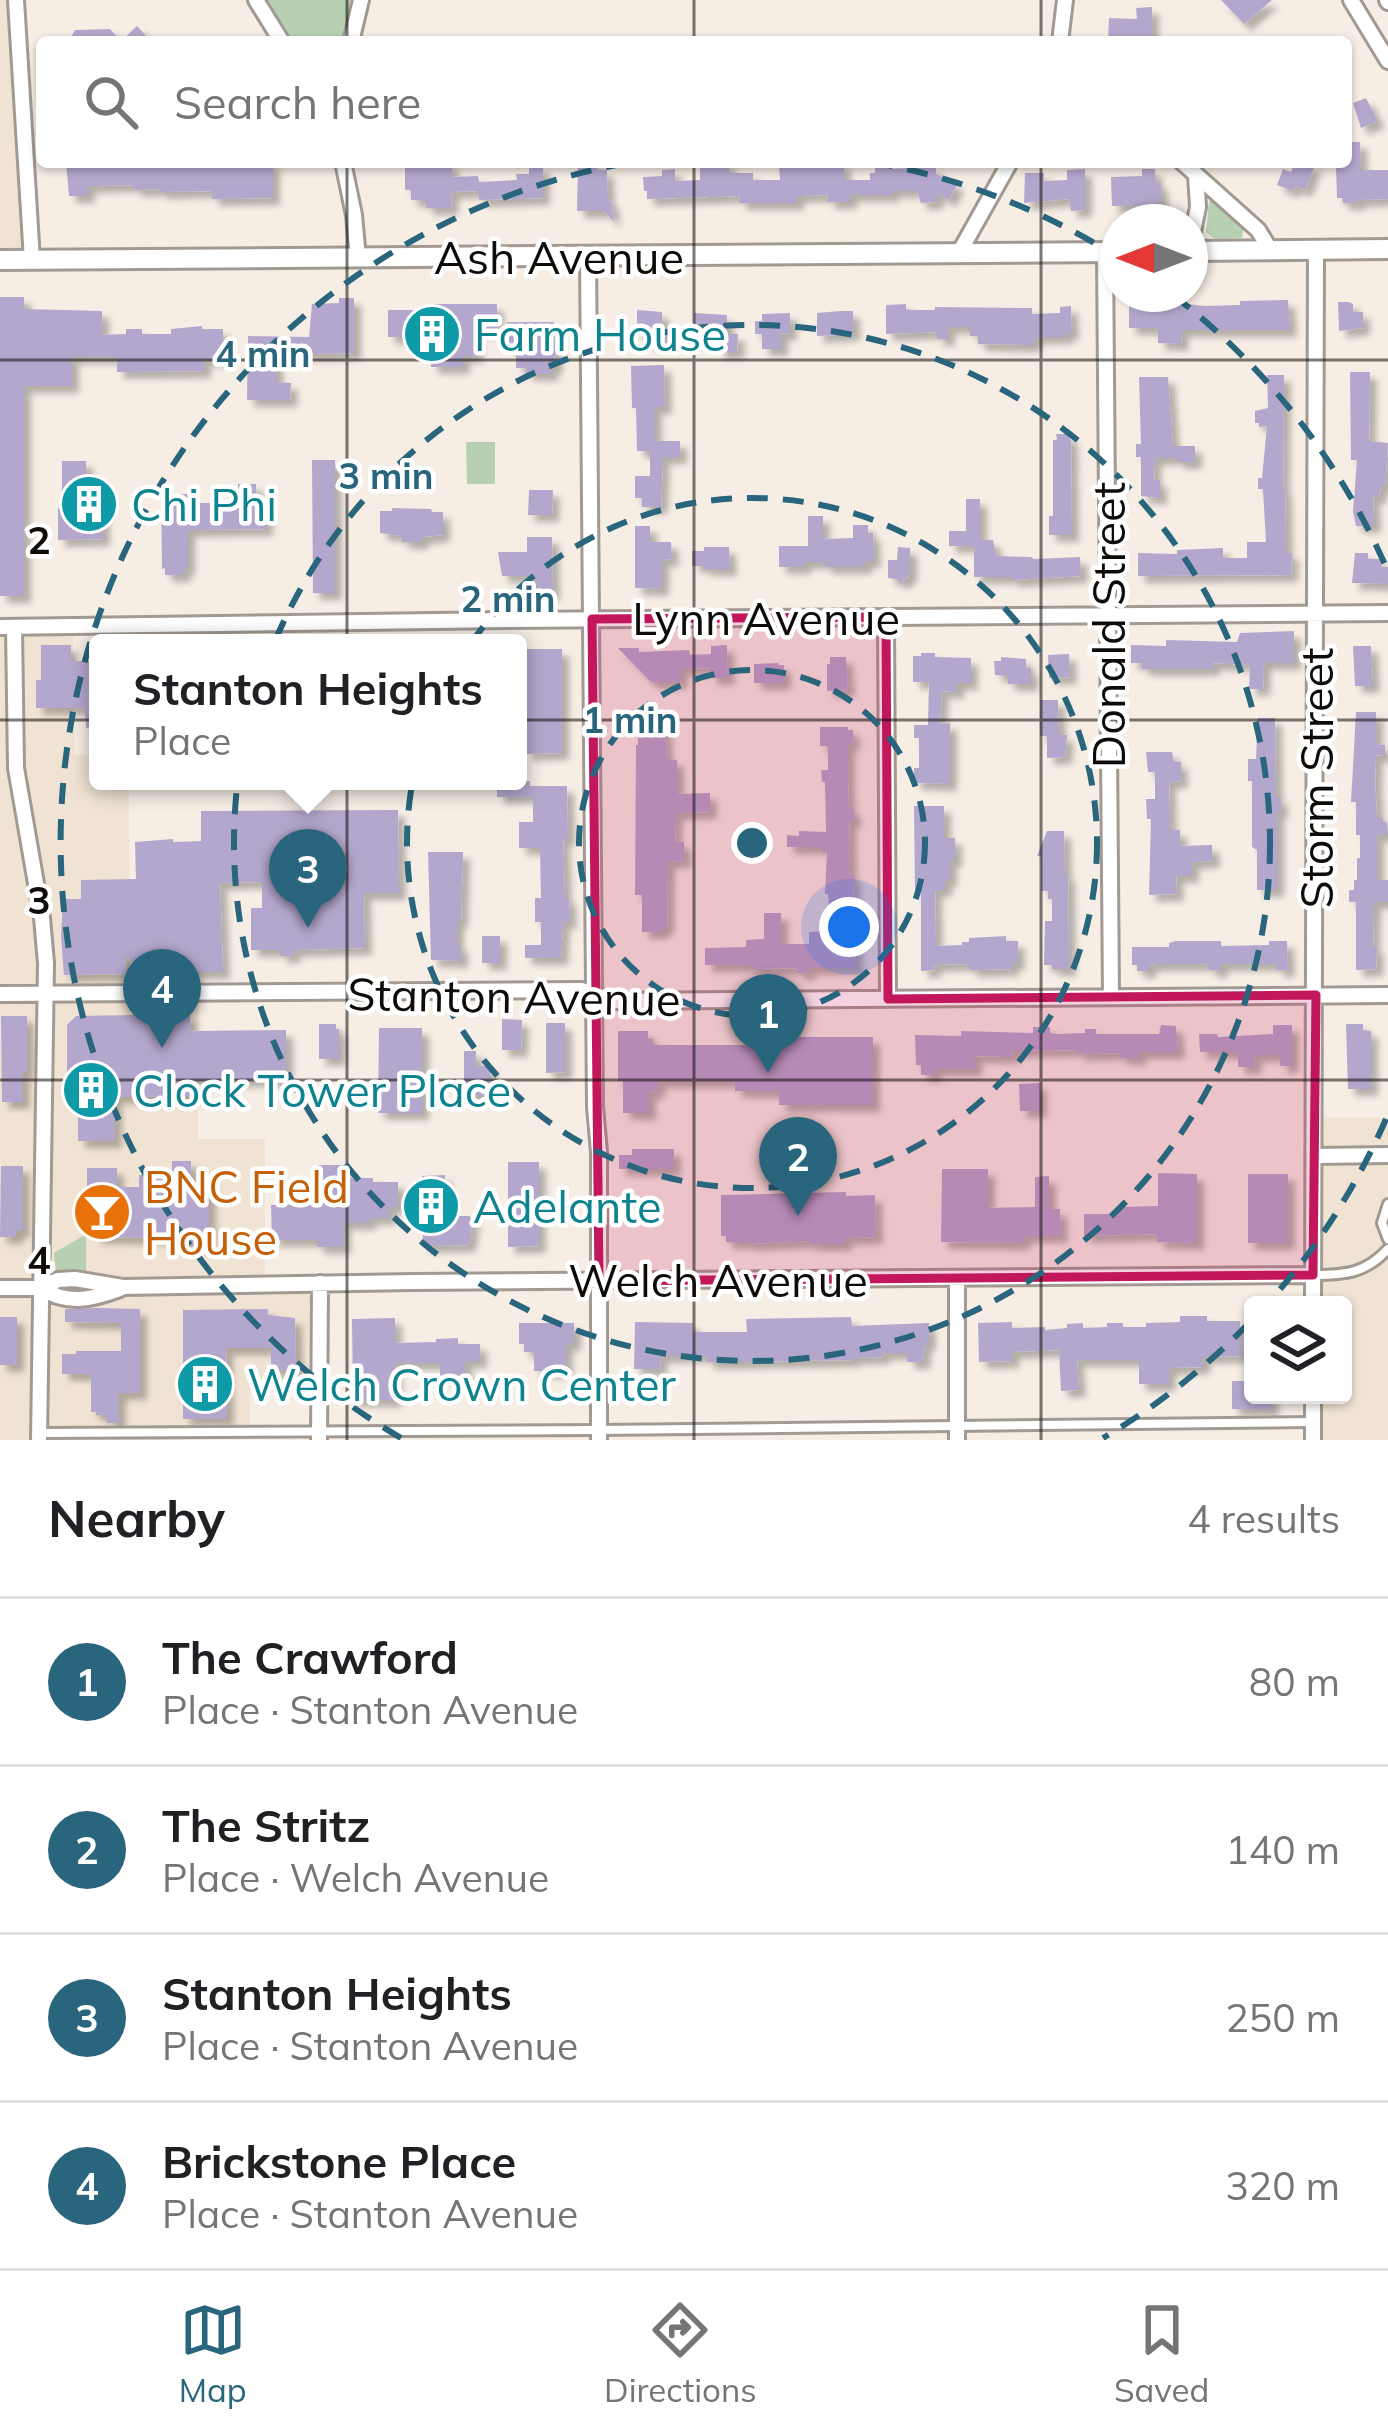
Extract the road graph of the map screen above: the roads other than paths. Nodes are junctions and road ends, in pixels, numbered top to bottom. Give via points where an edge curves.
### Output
1 (16, 0) edge
2 (256, 0) edge
3 (361, 0) edge
4 (1065, 0) edge
5 (1351, 0) edge
6 (278, 36) edge
7 (352, 36) edge
8 (1063, 36) edge
9 (1388, 61) edge
10 (344, 168) edge
11 (1007, 168) edge
12 (1188, 168) edge
13 (1196, 175) junction
14 (1198, 204) edge
15 (1208, 249) edge
16 (1388, 249) edge
17 (1316, 250) junction
18 (1271, 251) junction
19 (1100, 252) edge
20 (959, 254) junction
21 (588, 256) junction
22 (358, 258) junction
23 (0, 260) edge
24 (32, 260) junction
25 (1111, 312) edge
26 (1388, 613) edge
27 (1316, 614) junction
28 (1108, 615) junction
29 (886, 617) junction
30 (592, 619) junction
31 (7, 627) edge
32 (46, 993) junction
33 (594, 993) junction
34 (0, 994) edge
35 (1316, 995) junction
36 (1388, 995) edge
37 (1111, 997) junction
38 (888, 999) junction
39 (1388, 1155) edge
40 (1315, 1156) junction
41 (1388, 1204) edge
42 (1388, 1238) edge
43 (1388, 1249) edge
44 (1313, 1275) junction
45 (957, 1278) junction
46 (599, 1281) junction
47 (320, 1283) junction
48 (0, 1288) edge
49 (40, 1288) junction
50 (1313, 1296) edge
51 (1313, 1404) edge
52 (1313, 1422) junction
53 (957, 1432) edge
54 (320, 1435) edge
55 (599, 1435) edge
56 (39, 1436) edge
57 (1313, 1440) edge

1 - 24 street
2 - 6 street
3 - 7 street
4 - 8 street
5 - 9 street
10 - 22 street
11 - 20 street
12 - 13 street
13 - 14 street
13 - 18 street
15 - 18 street
16 - 17 street
17 - 18 street
17 - 27 street, Storm Street
19 - 20 street, Ash Avenue
20 - 21 street, Ash Avenue
21 - 22 street, Ash Avenue
21 - 30 street
22 - 24 street, Ash Avenue
23 - 24 street, Ash Avenue
25 - 28 street, Donald Street
26 - 27 street, Lynn Avenue
27 - 28 street, Lynn Avenue
27 - 35 street, Storm Street
28 - 29 street, Lynn Avenue
28 - 37 street, Donald Street
29 - 30 street, Lynn Avenue
29 - 38 street
30 - 31 street, Lynn Avenue
30 - 33 street
31 - 32 street
32 - 33 street, Stanton Avenue
32 - 34 street, Stanton Avenue
32 - 49 street
33 - 38 street, Stanton Avenue via 613,1000
33 - 46 street
35 - 36 street, Stanton Avenue
35 - 37 street, Stanton Avenue
35 - 40 street, Storm Street
37 - 38 street, Stanton Avenue
39 - 40 street
40 - 44 street, Storm Street
41 - 42 lane
43 - 44 lane via 1350,1274
44 - 45 street, Welch Avenue
44 - 50 street, Storm Street
45 - 46 street, Welch Avenue
45 - 53 street
46 - 47 street, Welch Avenue
46 - 55 street
47 - 49 street, Welch Avenue via 123,1287 64,1279
47 - 54 street
48 - 49 street, Welch Avenue
49 - 56 street
51 - 52 street
52 - 53 lane
52 - 57 street
53 - 55 lane
54 - 55 lane
54 - 56 lane

